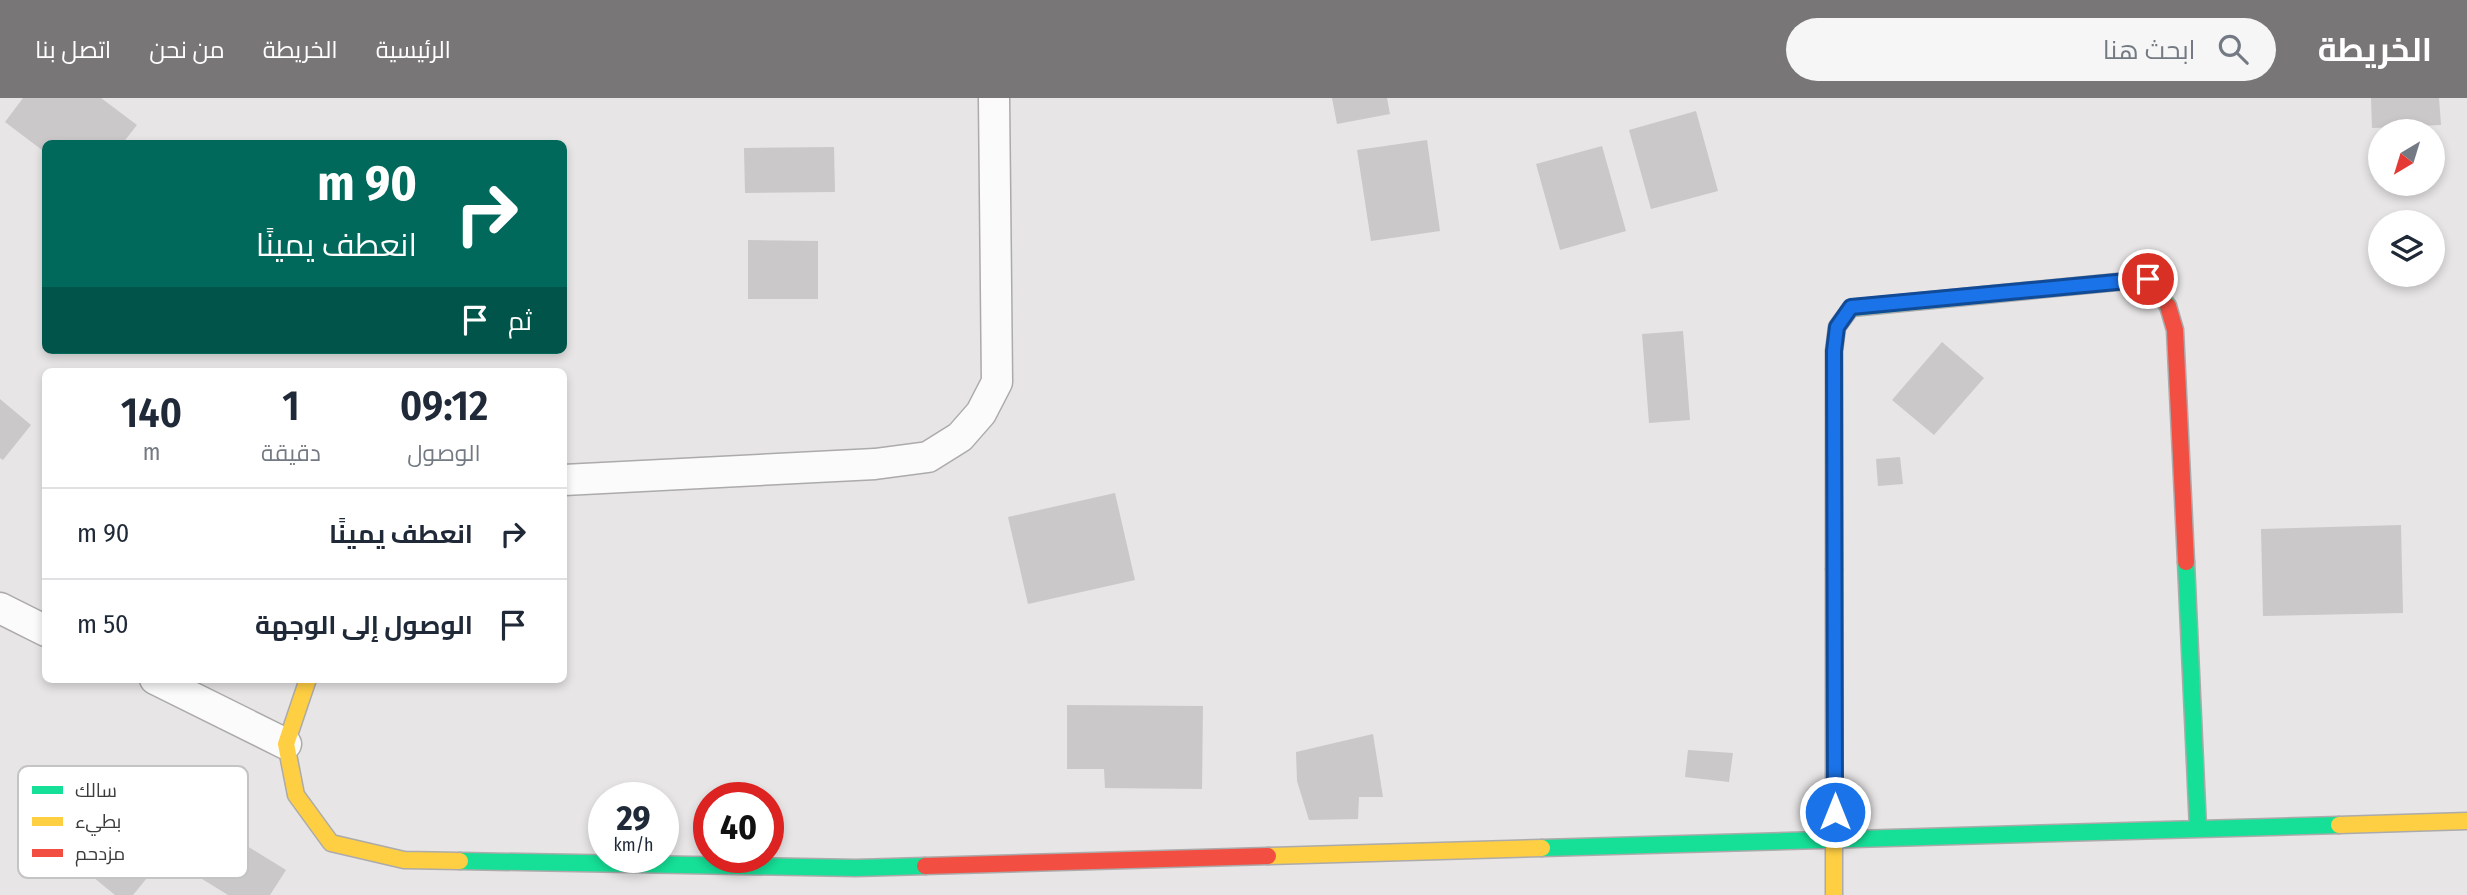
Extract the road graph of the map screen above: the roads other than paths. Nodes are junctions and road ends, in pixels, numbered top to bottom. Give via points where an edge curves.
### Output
1 (994, 98) edge
2 (567, 480) edge
3 (0, 608) edge
4 (42, 629) edge
5 (163, 683) edge
6 (307, 683) edge
7 (286, 744) junction
8 (2467, 821) edge
9 (2198, 829) junction
10 (1835, 839) junction
11 (1833, 895) edge

1 - 2 street via 997,382 981,413 960,437 928,457 875,464
3 - 4 street
5 - 7 street
6 - 7 street
7 - 10 street via 296,795 331,843 404,860 856,868
8 - 9 street
9 - 10 street
9 - 10 street via 2175,330 2169,307 2148,279 1851,307 1837,327
10 - 11 street

